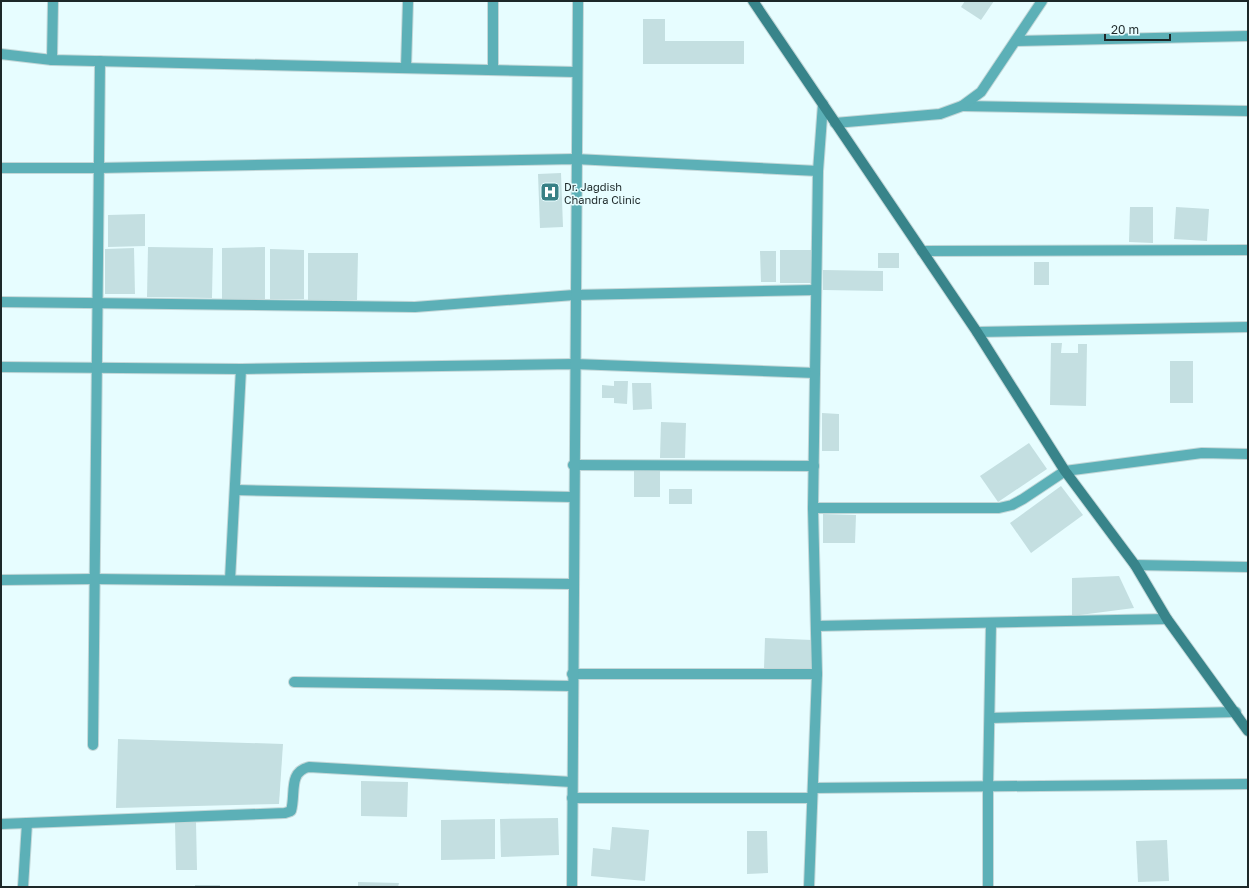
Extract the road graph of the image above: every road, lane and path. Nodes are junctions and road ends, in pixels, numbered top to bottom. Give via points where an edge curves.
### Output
1 (53, 1) edge
2 (408, 1) edge
3 (493, 1) edge
4 (578, 1) edge
5 (753, 1) edge
6 (1042, 1) edge
7 (1248, 36) edge
8 (1016, 41) junction
9 (1, 54) edge
10 (52, 60) junction
11 (100, 61) junction
12 (406, 68) junction
13 (493, 70) junction
14 (576, 72) junction
15 (823, 104) junction
16 (962, 106) junction
17 (1248, 111) edge
18 (835, 123) junction
19 (575, 159) junction
20 (1, 168) edge
21 (98, 168) junction
22 (818, 171) junction
23 (1248, 250) edge
24 (922, 251) junction
25 (816, 290) junction
26 (574, 295) junction
27 (1, 302) edge
28 (98, 303) junction
29 (1248, 327) edge
30 (977, 332) junction
31 (574, 364) junction
32 (1, 367) edge
33 (96, 368) junction
34 (241, 369) junction
35 (815, 373) junction
36 (1248, 454) edge
37 (573, 465) junction
38 (814, 466) junction
39 (1065, 471) junction
40 (235, 490) junction
41 (573, 497) junction
42 (813, 508) junction
43 (1135, 564) junction
44 (1248, 567) edge
45 (94, 579) junction
46 (1, 580) edge
47 (230, 580) junction
48 (573, 584) junction
49 (1167, 619) junction
50 (991, 623) junction
51 (816, 626) junction
52 (572, 674) junction
53 (817, 674) junction
54 (294, 682) dead end
55 (572, 686) junction
56 (1236, 712) junction
57 (990, 718) junction
58 (1248, 731) edge
59 (93, 745) dead end
60 (572, 782) junction
61 (1248, 784) edge
62 (988, 787) junction
63 (813, 793) junction
64 (572, 798) junction
65 (27, 823) junction
66 (1, 824) edge
67 (23, 887) edge
68 (572, 887) edge
69 (809, 887) edge
70 (988, 887) edge

1 - 10 street
2 - 12 street
3 - 13 street
4 - 14 street
5 - 15 street
6 - 8 street
7 - 8 street
8 - 16 street via 981,92
9 - 10 street
10 - 11 street
11 - 12 street
11 - 21 street
12 - 13 street
13 - 14 street
14 - 19 street
15 - 18 street
15 - 22 street
16 - 17 street
16 - 18 street via 940,114
18 - 24 street
19 - 21 street
19 - 22 street
19 - 26 street
20 - 21 street
21 - 28 street
22 - 25 street
23 - 24 street
24 - 30 street
25 - 26 street
25 - 35 street
26 - 28 street via 415,307
26 - 31 street
27 - 28 street
28 - 33 street
29 - 30 street
30 - 39 street
31 - 34 street
31 - 35 street
31 - 37 street
32 - 33 street
33 - 34 street
33 - 45 street
34 - 40 street
35 - 38 street
36 - 39 street via 1202,453
37 - 38 street
37 - 41 street
38 - 42 street
39 - 42 street via 1023,499 999,508
39 - 43 street
40 - 41 street
40 - 47 street
41 - 48 street
42 - 51 street
43 - 44 street
43 - 49 street
45 - 46 street
45 - 47 street
45 - 59 street
47 - 48 street
48 - 52 street
49 - 50 street
49 - 56 street
50 - 51 street
50 - 57 street
51 - 53 street
52 - 53 street
52 - 55 street
53 - 63 street
54 - 55 street
55 - 60 street
56 - 57 street
56 - 58 street
57 - 62 street
60 - 64 street
60 - 65 street via 309,767 300,769 294,777 293,804 291,811 285,813
61 - 62 street
62 - 63 street
62 - 70 street
63 - 64 street
63 - 69 street
64 - 68 street
65 - 66 street
65 - 67 street

